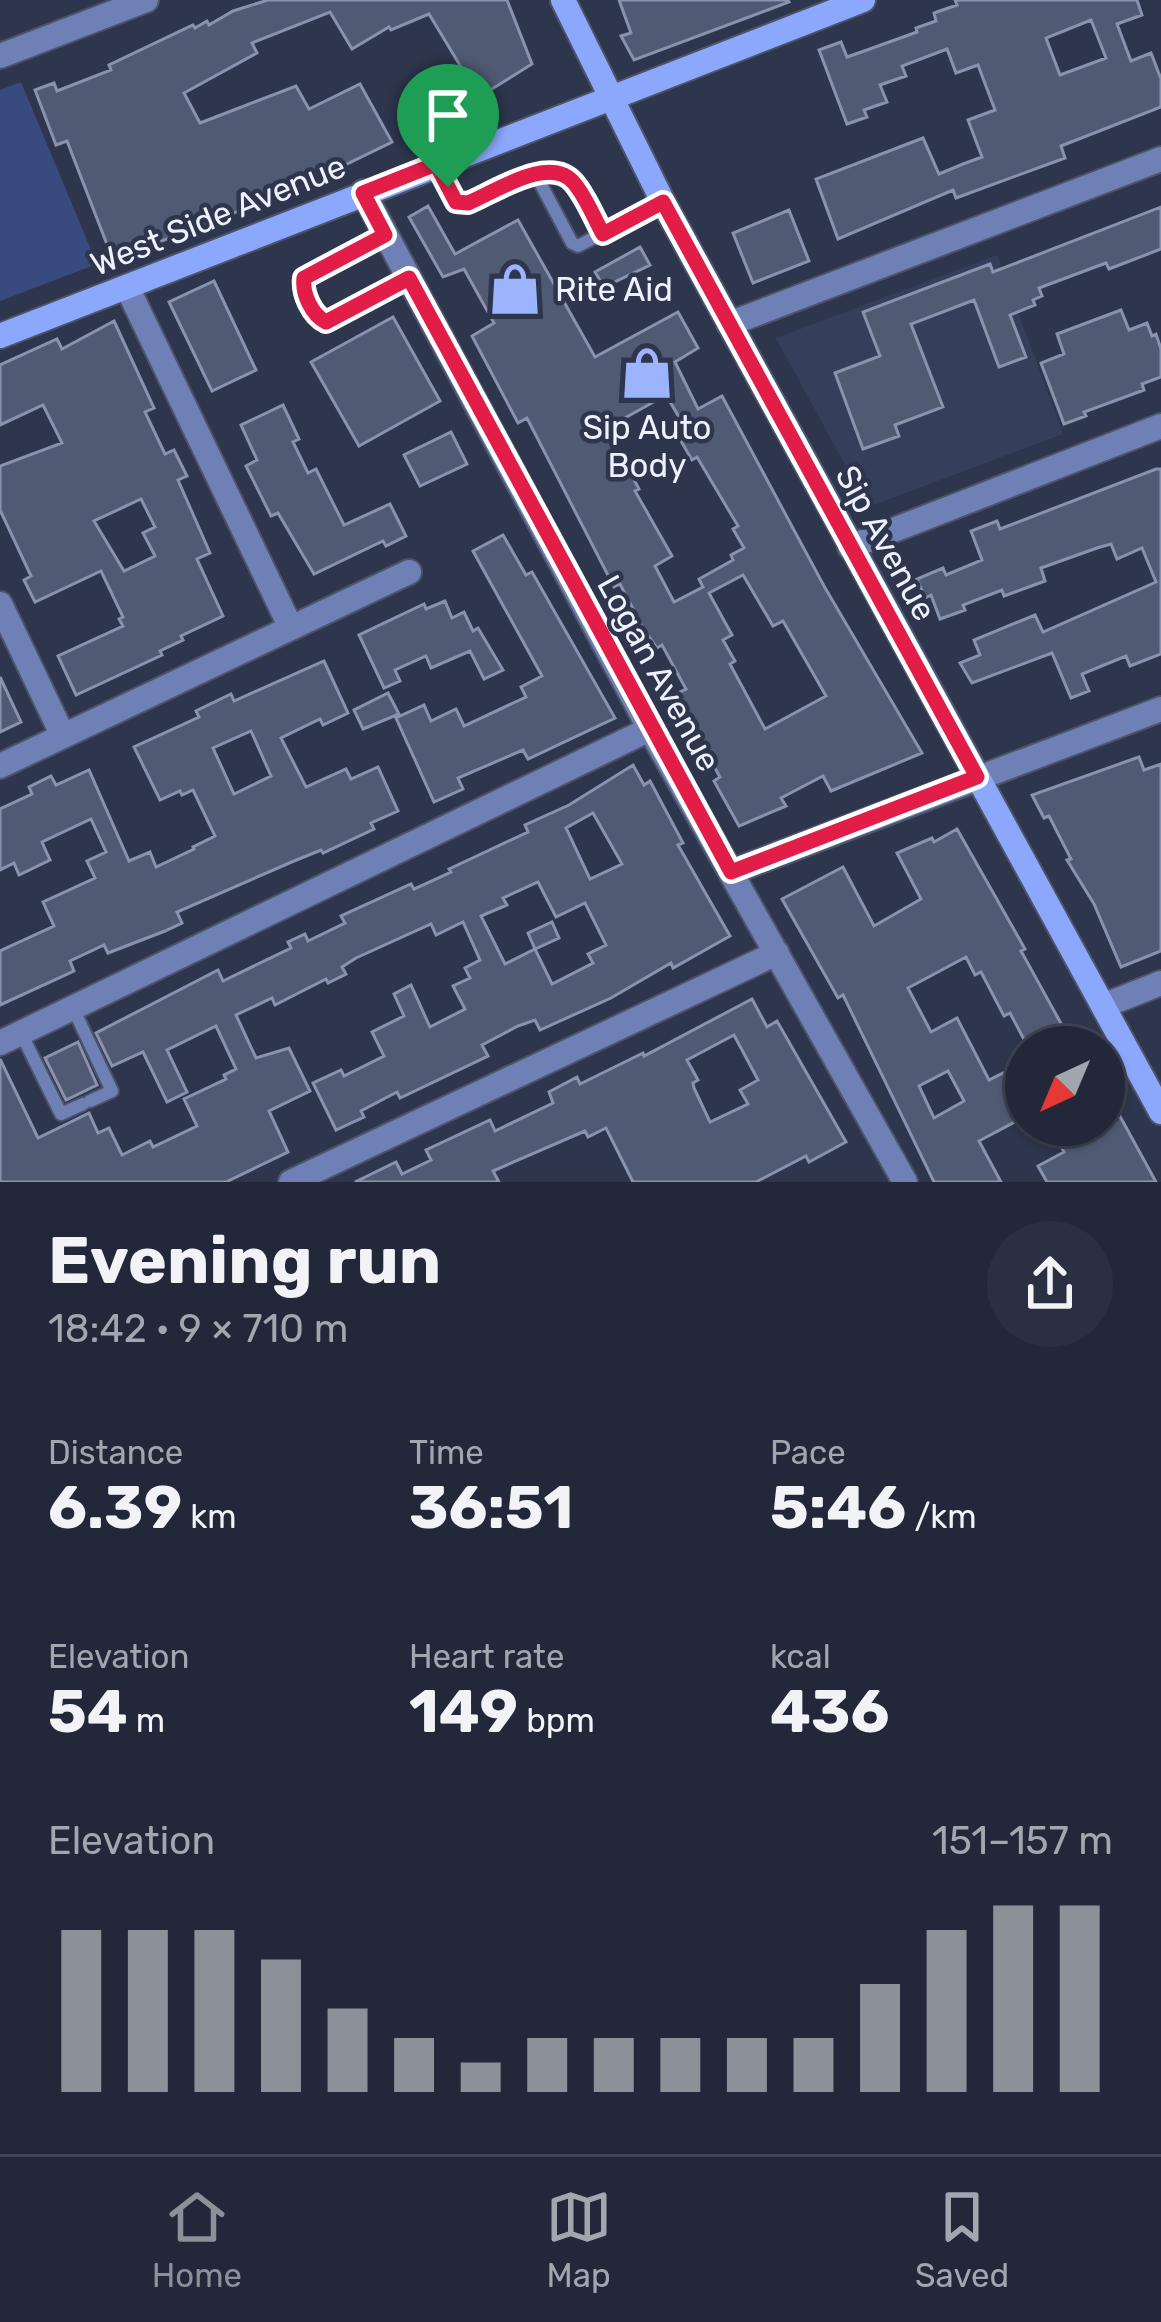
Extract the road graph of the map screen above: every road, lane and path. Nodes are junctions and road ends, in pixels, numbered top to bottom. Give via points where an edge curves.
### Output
1 (146, 0) edge
2 (563, 0) edge
3 (863, 0) edge
4 (92, 10) edge
5 (0, 56) edge
6 (610, 98) junction
7 (1161, 158) edge
8 (436, 164) junction
9 (536, 175) junction
10 (363, 193) junction
11 (663, 202) junction
12 (603, 234) junction
13 (385, 235) junction
14 (409, 278) junction
15 (127, 287) junction
16 (729, 323) junction
17 (0, 336) edge
18 (1161, 426) edge
19 (850, 547) junction
20 (409, 572) dead end
21 (0, 604) edge
22 (291, 628) junction
23 (1161, 709) edge
24 (650, 729) junction
25 (63, 736) junction
26 (0, 766) edge
27 (977, 777) junction
28 (731, 872) junction
29 (777, 952) junction
30 (1161, 983) edge
31 (1102, 1006) junction
32 (73, 1008) junction
33 (11, 1038) edge
34 (1161, 1112) edge
35 (901, 1176) edge
36 (291, 1182) edge
37 (872, 1182) edge

1 - 4 street
2 - 6 street, Sip Avenue
3 - 6 street, West Side Avenue
4 - 5 street
6 - 8 street, West Side Avenue
6 - 11 street, Sip Avenue
7 - 16 street
8 - 9 lane via 456,202
8 - 10 street, West Side Avenue
9 - 12 lane via 561,172 574,182
9 - 12 lane via 572,243
10 - 13 street, Logan Avenue
10 - 15 street, West Side Avenue
11 - 12 lane
11 - 16 street, Sip Avenue
13 - 14 street, Logan Avenue
13 - 14 lane via 304,278 302,290 326,322
14 - 24 street, Logan Avenue
15 - 17 street, West Side Avenue
15 - 22 street
16 - 19 street, Sip Avenue
18 - 19 street
19 - 27 street, Sip Avenue
20 - 22 street
21 - 25 street
22 - 25 street
23 - 27 street
24 - 28 street, Logan Avenue
24 - 32 street
25 - 26 street
27 - 28 street
27 - 31 street, Sip Avenue
28 - 29 street, Logan Avenue
29 - 35 street, Logan Avenue
29 - 36 street
30 - 31 street
31 - 34 street, Sip Avenue
32 - 33 street
32 - 33 lane via 112,1091 61,1114
35 - 37 street

